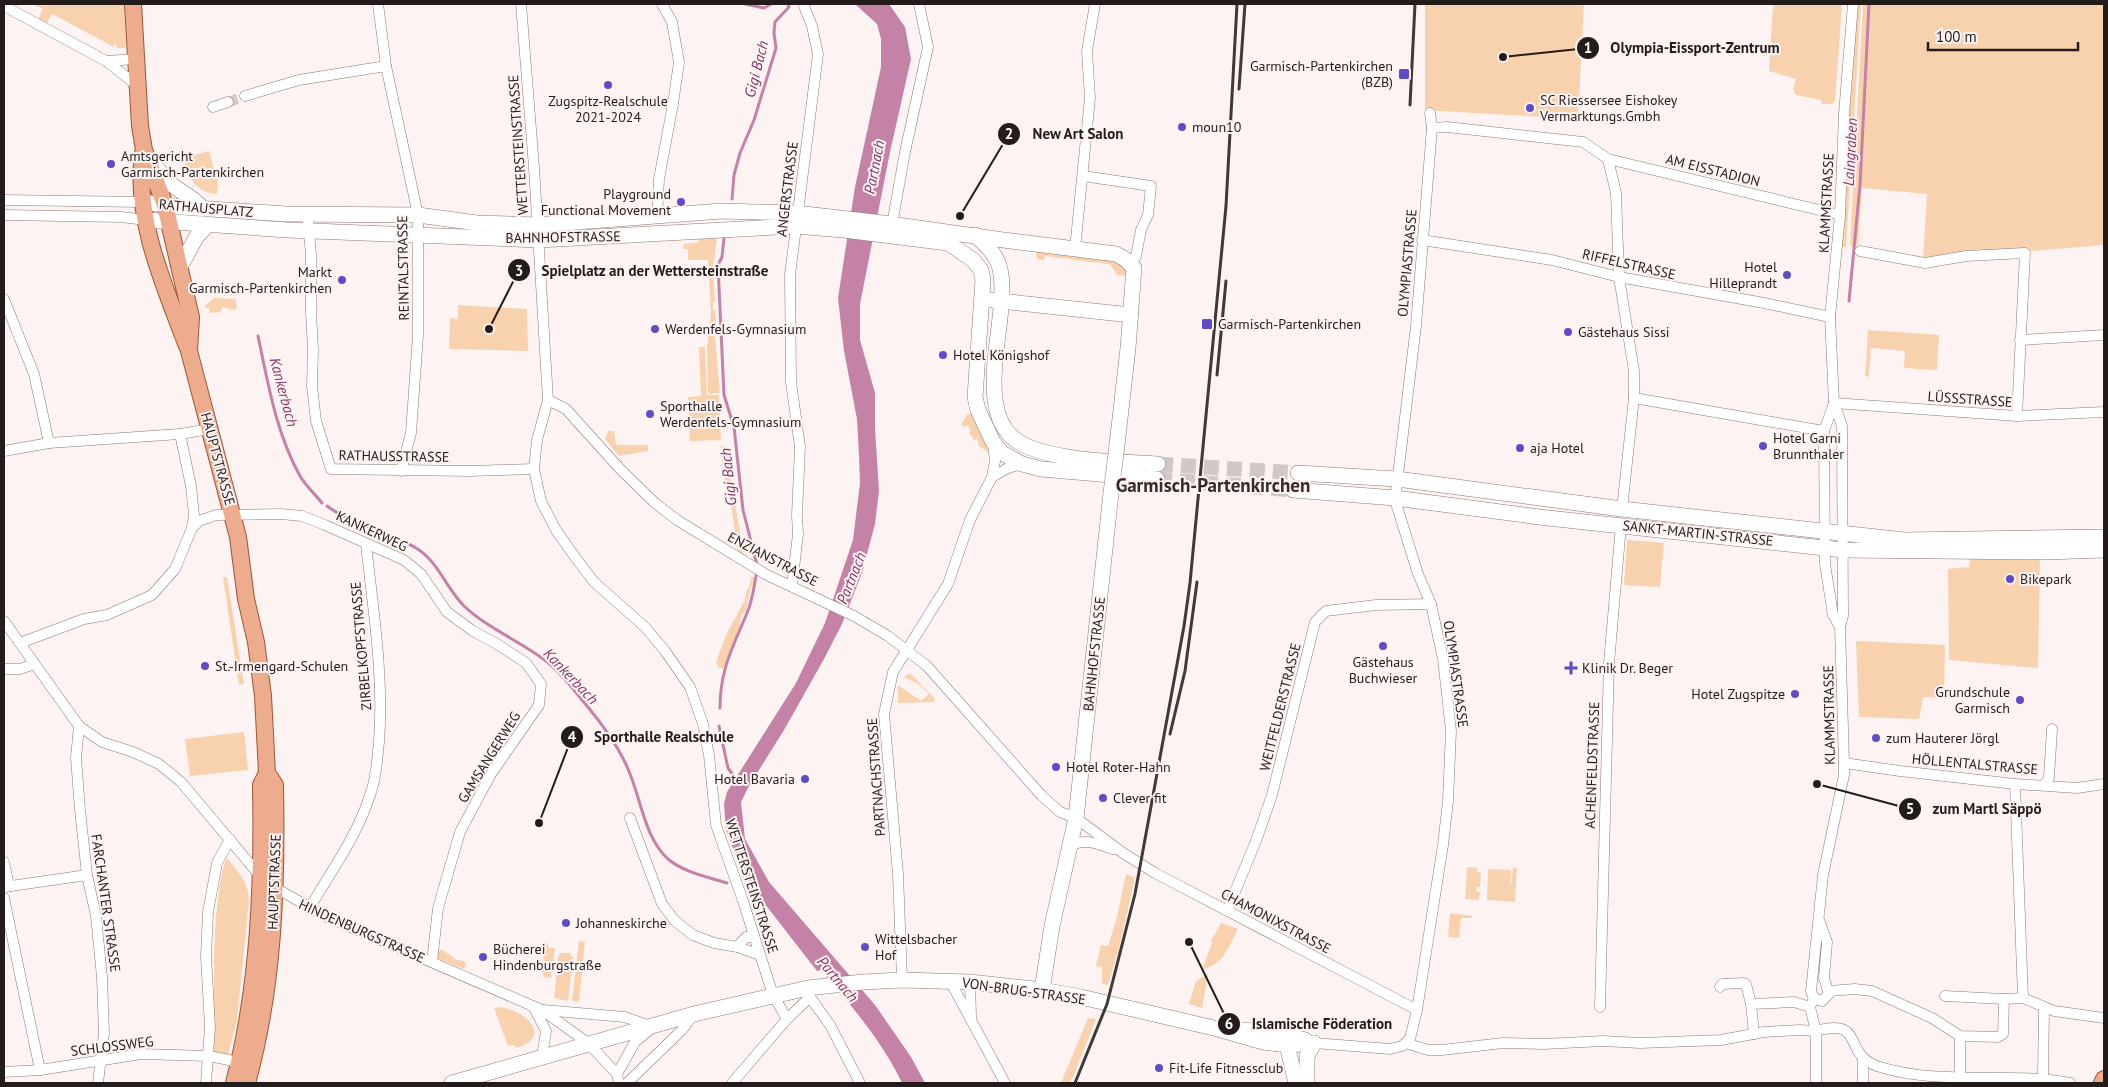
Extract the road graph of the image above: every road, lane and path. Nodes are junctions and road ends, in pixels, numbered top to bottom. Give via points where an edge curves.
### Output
1 (133, 4) edge
2 (378, 4) edge
3 (521, 4) edge
4 (662, 4) edge
5 (919, 4) edge
6 (1095, 4) edge
7 (1853, 4) edge
8 (4, 6) edge
9 (804, 6) dead end
10 (136, 58) junction
11 (106, 61) junction
12 (386, 66) junction
13 (138, 86) junction
14 (245, 96) tunnel mouth
15 (228, 102) tunnel mouth
16 (213, 107) dead end
17 (1430, 113) dead end
18 (1432, 128) junction
19 (144, 150) junction
20 (1608, 159) junction
21 (1083, 176) junction
22 (4, 200) edge
23 (142, 202) junction
24 (165, 205) junction
25 (203, 209) junction
26 (307, 213) junction
27 (4, 215) edge
28 (418, 215) junction
29 (1840, 215) junction
30 (657, 217) junction
31 (796, 219) junction
32 (146, 220) junction
33 (169, 222) junction
34 (208, 225) junction
35 (884, 229) junction
36 (308, 230) junction
37 (538, 232) junction
38 (418, 234) junction
39 (975, 235) junction
40 (1003, 240) junction
41 (1422, 240) junction
42 (1075, 249) junction
43 (1860, 251) dead end
44 (992, 252) junction
45 (1131, 264) junction
46 (977, 265) junction
47 (180, 267) junction
48 (1619, 277) junction
49 (4, 299) edge
50 (982, 299) junction
51 (1001, 301) junction
52 (1131, 316) junction
53 (1830, 318) junction
54 (2104, 335) edge
55 (2020, 340) junction
56 (189, 351) junction
57 (1634, 398) junction
58 (548, 400) junction
59 (1834, 403) junction
60 (2104, 412) edge
61 (2017, 416) junction
62 (210, 429) junction
63 (1824, 431) junction
64 (180, 434) junction
65 (993, 442) junction
66 (49, 443) junction
67 (4, 451) edge
68 (1022, 464) junction
69 (1158, 464) tunnel mouth
70 (534, 469) junction
71 (401, 471) junction
72 (1298, 473) tunnel mouth
73 (992, 477) junction
74 (1397, 479) junction
75 (1157, 480) tunnel mouth
76 (1293, 490) tunnel mouth
77 (1395, 498) junction
78 (1622, 509) junction
79 (233, 515) junction
80 (1621, 525) junction
81 (192, 528) junction
82 (1826, 531) junction
83 (1843, 533) junction
84 (2104, 537) edge
85 (366, 544) junction
86 (1826, 548) junction
87 (1843, 550) junction
88 (2104, 550) edge
89 (792, 586) junction
90 (1431, 604) junction
91 (4, 621) edge
92 (1840, 627) junction
93 (20, 643) junction
94 (908, 650) junction
95 (34, 664) junction
96 (4, 669) edge
97 (541, 684) joint
98 (79, 726) junction
99 (2052, 729) dead end
100 (1844, 763) junction
101 (267, 773) junction
102 (2015, 784) junction
103 (2045, 784) junction
104 (2104, 784) edge
105 (630, 818) dead end
106 (1076, 818) junction
107 (230, 839) junction
108 (1070, 846) junction
109 (1123, 853) junction
110 (4, 862) edge
111 (87, 875) junction
112 (261, 877) junction
113 (6, 886) edge
114 (275, 888) junction
115 (4, 898) edge
116 (310, 909) junction
117 (1227, 911) junction
118 (1819, 920) junction
119 (754, 937) junction
120 (737, 947) junction
121 (760, 955) junction
122 (432, 962) junction
123 (902, 980) junction
124 (950, 981) junction
125 (970, 982) junction
126 (1720, 987) dead end
127 (1042, 990) junction
128 (1829, 991) junction
129 (258, 992) junction
130 (809, 993) junction
131 (774, 995) junction
132 (1945, 996) dead end
133 (2004, 998) junction
134 (2024, 998) junction
135 (1812, 1002) junction
136 (1751, 1004) junction
137 (1600, 1007) dead end
138 (537, 1008) junction
139 (2044, 1008) junction
140 (1417, 1010) junction
141 (694, 1014) junction
142 (971, 1018) junction
143 (2104, 1018) edge
144 (786, 1020) junction
145 (653, 1025) junction
146 (1222, 1030) junction
147 (1754, 1034) junction
148 (1816, 1035) junction
149 (1960, 1036) junction
150 (1314, 1042) junction
151 (588, 1043) junction
152 (1406, 1043) junction
153 (1287, 1048) junction
154 (209, 1056) junction
155 (542, 1057) junction
156 (102, 1060) junction
157 (1863, 1065) junction
158 (40, 1070) junction
159 (4, 1072) edge
160 (246, 1072) edge
161 (1960, 1078) junction
162 (2043, 1078) junction
163 (618, 1079) edge
164 (2104, 1079) edge
165 (1938, 1080) edge
166 (98, 1083) edge
167 (206, 1083) edge
168 (234, 1083) edge
169 (452, 1083) edge
170 (627, 1083) edge
171 (732, 1083) edge
172 (860, 1083) edge
173 (1005, 1083) edge
174 (1296, 1083) edge
175 (1307, 1083) edge
176 (1816, 1083) edge
177 (1863, 1083) edge
178 (2070, 1083) edge
179 (2102, 1083) edge

1 - 10 main road, HAUPTSTRASSE
2 - 12 street, REINTALSTRASSE
3 - 37 street, WETTERSTEINSTRASSE
4 - 30 street via 672,22 679,62
5 - 35 street via 928,47
6 - 21 street via 1087,51 1090,98
7 - 29 street, KLAMMSTRASSE
8 - 11 street
9 - 31 street, ANGERSTRASSE via 818,54
10 - 11 street
10 - 13 main road, HAUPTSTRASSE
11 - 13 street
12 - 14 street via 299,80
12 - 28 street, REINTALSTRASSE
13 - 19 main road, HAUPTSTRASSE
15 - 16 street
17 - 18 street, OLYMPIASTRASSE
18 - 20 street, AM EISSTADION via 1583,142
18 - 41 street, OLYMPIASTRASSE
19 - 23 main road, HAUPTSTRASSE via 140,170
19 - 24 main road, HAUPTSTRASSE
19 - 25 main road via 162,176
20 - 29 street, AM EISSTADION
20 - 48 street via 1616,193
21 - 42 street
21 - 45 street, BAHNHOFSTRASSE via 1151,186 1148,214
22 - 23 street
23 - 24 main road, RATHAUSPLATZ
23 - 32 main road, RATHAUSPLATZ
24 - 25 main road, RATHAUSPLATZ
24 - 33 main road, HAUPTSTRASSE
25 - 26 main road, RATHAUSPLATZ
26 - 28 main road, BAHNHOFSTRASSE
26 - 36 street, RATHAUSSTRASSE
27 - 32 street
28 - 37 main road, BAHNHOFSTRASSE
28 - 38 street, REINTALSTRASSE
29 - 53 street, KLAMMSTRASSE
30 - 31 main road, BAHNHOFSTRASSE via 722,211
30 - 37 main road, BAHNHOFSTRASSE
31 - 35 main road, BAHNHOFSTRASSE
31 - 37 main road, BAHNHOFSTRASSE
31 - 89 street, ANGERSTRASSE via 790,275 790,336 791,382 800,447 798,534
32 - 33 main road, BAHNHOFSTRASSE
32 - 56 main road, RATHAUSPLATZ via 155,258
33 - 34 main road, BAHNHOFSTRASSE
33 - 47 main road, HAUPTSTRASSE
34 - 36 main road, BAHNHOFSTRASSE
34 - 47 main road via 197,236
35 - 39 main road, BAHNHOFSTRASSE
35 - 46 main road, BAHNHOFSTRASSE via 948,243
36 - 38 main road, BAHNHOFSTRASSE
36 - 71 street, RATHAUSSTRASSE via 312,386 316,421 331,470
37 - 38 main road, BAHNHOFSTRASSE
37 - 58 street, WETTERSTEINSTRASSE
38 - 71 street, REINTALSTRASSE via 418,335 412,425
39 - 40 main road, BAHNHOFSTRASSE
39 - 44 main road
40 - 42 main road, BAHNHOFSTRASSE
40 - 44 main road
41 - 48 street, RIFFELSTRASSE via 1552,260
41 - 74 street, OLYMPIASTRASSE via 1416,326
42 - 45 main road, BAHNHOFSTRASSE via 1116,254
43 - 55 street via 1925,263 1966,256 2025,253
44 - 46 main road
44 - 51 main road via 999,264
45 - 52 main road, BAHNHOFSTRASSE via 1134,275
46 - 50 main road via 983,280
47 - 56 main road, HAUPTSTRASSE via 190,317
48 - 53 street, RIFFELSTRASSE
48 - 57 street via 1632,353
49 - 66 street via 34,374
50 - 51 main road
50 - 65 main road via 975,397
51 - 52 main road
51 - 69 main road via 995,403 1002,424 1013,438 1039,451 1059,455
52 - 106 main road, BAHNHOFSTRASSE, bridge
53 - 59 street, KLAMMSTRASSE
54 - 55 street
55 - 61 street
56 - 62 main road, HAUPTSTRASSE
57 - 63 street
57 - 78 street
58 - 70 street, WETTERSTEINSTRASSE via 537,440
58 - 89 street, ENZIANSTRASSE via 566,409 620,469 677,520 767,575
59 - 61 street, LÜSSSTRASSE
59 - 63 street, KLAMMSTRASSE
59 - 83 street, KLAMMSTRASSE via 1842,426
60 - 61 street, LÜSSSTRASSE
62 - 64 street
62 - 79 main road, HAUPTSTRASSE
63 - 82 street, KLAMMSTRASSE
64 - 66 street
64 - 81 street via 191,486
65 - 68 main road via 1002,453
65 - 73 street, PARTNACHSTRASSE via 995,461
66 - 67 street
68 - 73 street
68 - 75 main road via 1058,472
70 - 71 street, RATHAUSSTRASSE
70 - 119 street, WETTERSTEINSTRASSE via 541,501 575,558 594,582 650,633 690,687 709,754 716,825
72 - 74 main road, SANKT-MARTIN-STRASSE
73 - 94 street, PARTNACHSTRASSE via 970,520 948,584
74 - 77 street, OLYMPIASTRASSE
74 - 78 main road, SANKT-MARTIN-STRASSE
76 - 77 main road, SANKT-MARTIN-STRASSE
77 - 80 main road, SANKT-MARTIN-STRASSE
77 - 90 street, OLYMPIASTRASSE via 1408,546
78 - 82 main road, SANKT-MARTIN-STRASSE
79 - 81 street, KANKERWEG via 216,515 199,521
79 - 85 street, KANKERWEG via 302,516
79 - 101 main road, HAUPTSTRASSE via 256,642
80 - 86 main road, SANKT-MARTIN-STRASSE
80 - 137 street, ACHENFELDSTRASSE via 1609,663
81 - 93 street via 175,570 152,594 107,615 84,619
82 - 83 main road, SANKT-MARTIN-STRASSE
82 - 86 street, KLAMMSTRASSE
83 - 84 main road, SANKT-MARTIN-STRASSE via 1904,540
83 - 87 street, KLAMMSTRASSE
85 - 97 street, KANKERWEG via 404,560 418,572 447,612 473,632 526,663
85 - 116 street, ZIRBELKOPFSTRASSE via 381,698 377,768 363,814
86 - 87 main road, SANKT-MARTIN-STRASSE
86 - 92 street, KLAMMSTRASSE via 1825,564 1833,615
87 - 88 main road, SANKT-MARTIN-STRASSE
87 - 92 street, KLAMMSTRASSE via 1843,616
89 - 94 street, ENZIANSTRASSE via 854,616
90 - 117 street, WEITFELDERSTRASSE via 1376,605 1326,611 1315,622 1272,796
90 - 140 street, OLYMPIASTRASSE via 1451,731 1448,801
91 - 93 street, HINDENBURGSTRASSE
92 - 100 street, KLAMMSTRASSE
93 - 95 street, HINDENBURGSTRASSE
94 - 106 street, ENZIANSTRASSE via 927,666 1042,796 1060,812
94 - 123 street, PARTNACHSTRASSE via 893,672 884,714 898,874
95 - 96 street via 20,669
95 - 98 street, HINDENBURGSTRASSE
97 - 122 street, GAMSANGERWEG via 539,705 491,774 460,832 438,908
98 - 107 street, HINDENBURGSTRASSE via 102,742 159,764 185,786
98 - 111 street, FARCHANTER STRASSE via 76,758
99 - 103 street via 2049,778
100 - 102 street, HÖLLENTALSTRASSE
100 - 118 street, KLAMMSTRASSE via 1823,875
101 - 112 main road, HAUPTSTRASSE via 261,785
101 - 114 main road, HAUPTSTRASSE via 275,785
102 - 103 street, HÖLLENTALSTRASSE
102 - 134 street
103 - 104 street, HÖLLENTALSTRASSE via 2077,788
105 - 120 street via 667,912 693,935
106 - 108 main road, BAHNHOFSTRASSE
106 - 109 street, CHAMONIXSTRASSE
107 - 112 street, HINDENBURGSTRASSE
107 - 154 street via 217,863 208,912
108 - 109 street, CHAMONIXSTRASSE via 1080,842 1094,843
108 - 127 main road, BAHNHOFSTRASSE
109 - 117 street, CHAMONIXSTRASSE
110 - 113 street
111 - 113 street
111 - 156 street, FARCHANTER STRASSE via 102,965
112 - 114 street, HINDENBURGSTRASSE
112 - 129 main road, HAUPTSTRASSE
114 - 116 street, HINDENBURGSTRASSE
114 - 129 main road, HAUPTSTRASSE via 272,938
115 - 158 street
116 - 122 street, HINDENBURGSTRASSE
117 - 140 street, CHAMONIXSTRASSE
118 - 128 street, KLAMMSTRASSE via 1827,942 1824,978
118 - 135 street, KLAMMSTRASSE
119 - 120 street via 746,937
119 - 121 street, WETTERSTEINSTRASSE
120 - 121 street
121 - 131 street, WETTERSTEINSTRASSE
122 - 138 street, HINDENBURGSTRASSE
123 - 124 main road, VON-BRUG-STRASSE
123 - 130 main road, VON-BRUG-STRASSE via 824,987
124 - 125 main road, VON-BRUG-STRASSE
124 - 142 street
125 - 127 main road, VON-BRUG-STRASSE
125 - 142 street
126 - 136 street via 1722,984 1746,984
127 - 146 main road, VON-BRUG-STRASSE
128 - 135 street via 1824,1000
128 - 149 street via 1863,989 1932,1018
129 - 160 main road, HAUPTSTRASSE
130 - 131 main road
130 - 144 street
130 - 172 street
131 - 141 main road
131 - 144 street, WETTERSTEINSTRASSE
132 - 133 street
133 - 134 street
133 - 149 street via 2003,1034 1998,1037
134 - 139 street
135 - 136 street
135 - 148 street, KLAMMSTRASSE
136 - 147 street
138 - 145 street, HINDENBURGSTRASSE via 626,1017
138 - 151 street, HINDENBURGSTRASSE
138 - 155 street via 546,1031
139 - 143 street
139 - 162 street
140 - 152 street, OLYMPIASTRASSE via 1412,1035
141 - 145 main road
141 - 170 street via 682,1030
142 - 173 street
144 - 171 street
145 - 151 main road
145 - 163 street via 635,1042
146 - 150 main road, VON-BRUG-STRASSE via 1270,1030
146 - 153 main road, VON-BRUG-STRASSE
147 - 148 street via 1799,1030
147 - 152 street via 1712,1040 1640,1043 1503,1043 1442,1050 1428,1050
148 - 157 street via 1827,1028 1842,1028 1848,1032
148 - 176 street, KLAMMSTRASSE
149 - 161 street
150 - 152 street via 1390,1048
150 - 153 main road, VON-BRUG-STRASSE
150 - 175 main road via 1307,1056
151 - 155 main road
151 - 163 street, HINDENBURGSTRASSE
153 - 174 main road
154 - 156 street, SCHLOSSWEG via 140,1054
154 - 160 street, SCHLOSSWEG via 229,1060
154 - 167 street
155 - 169 main road
156 - 158 street, SCHLOSSWEG
156 - 166 street, FARCHANTER STRASSE
157 - 165 street
157 - 177 street
158 - 159 street, SCHLOSSWEG
160 - 168 main road, HAUPTSTRASSE
161 - 162 street
161 - 165 street
162 - 178 street
164 - 179 main road

